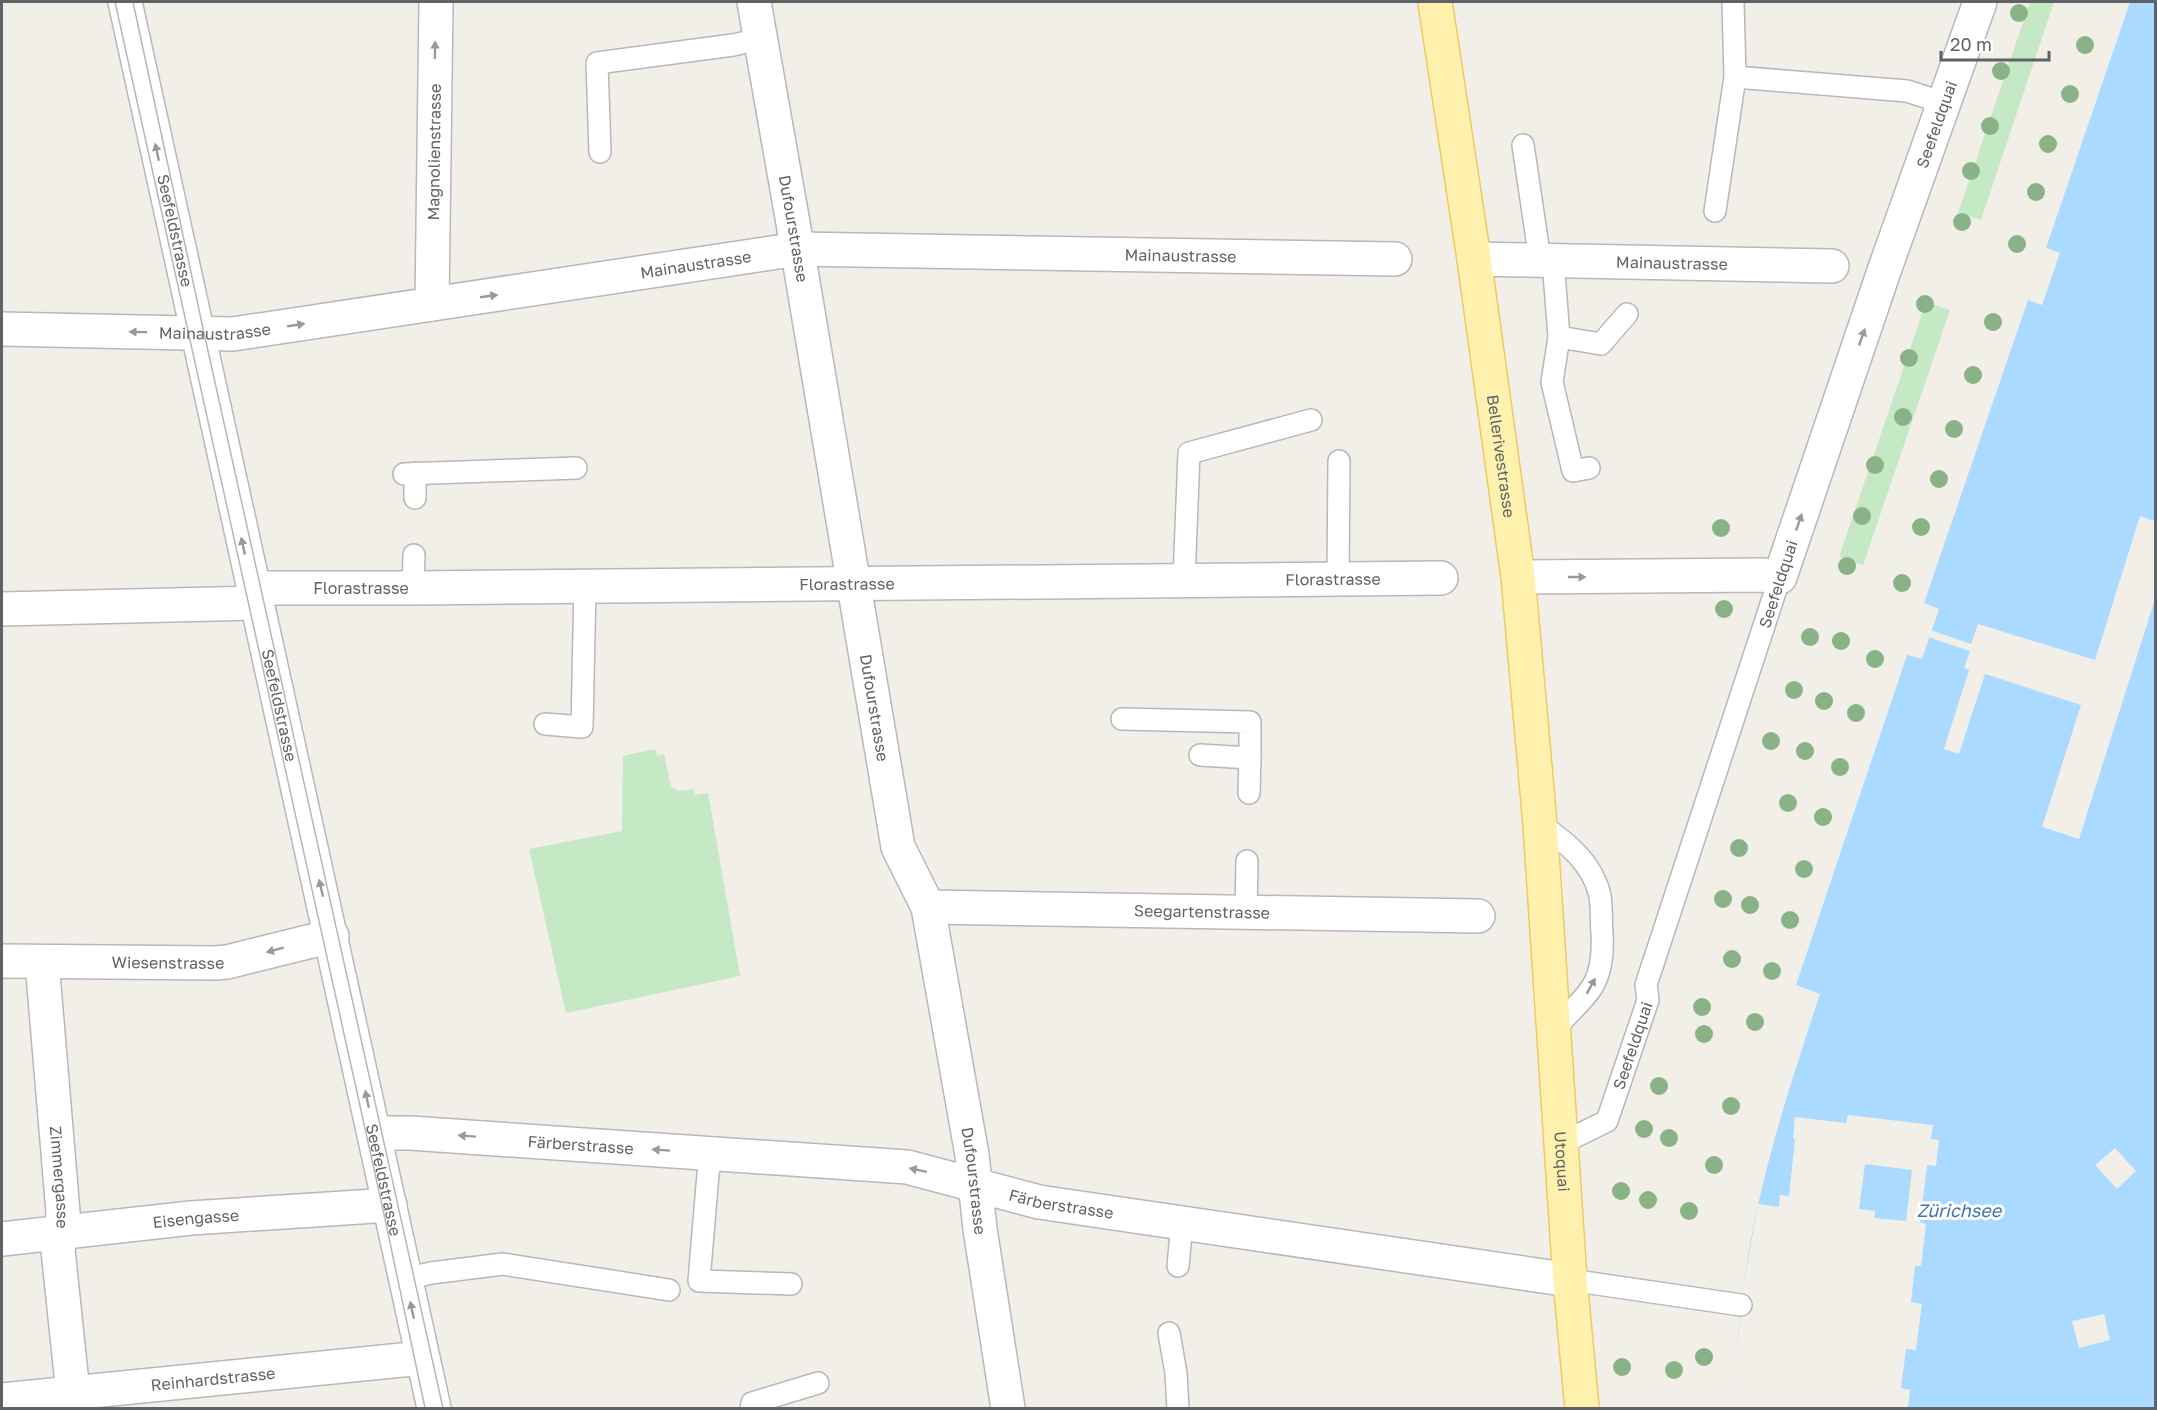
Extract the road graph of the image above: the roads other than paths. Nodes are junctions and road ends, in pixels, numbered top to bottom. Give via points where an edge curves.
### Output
1 (125, 2) edge
2 (436, 2) edge
3 (754, 2) edge
4 (1435, 2) edge
5 (1733, 2) edge
6 (1980, 2) edge
7 (760, 39) junction
8 (1735, 76) junction
9 (1944, 103) junction
10 (1523, 144) dead end
11 (600, 152) dead end
12 (1715, 211) dead end
13 (798, 249) junction
14 (1395, 259) dead end
15 (1474, 259) junction
16 (1546, 260) junction
17 (1832, 266) dead end
18 (432, 304) junction
19 (1627, 314) dead end
20 (2, 329) edge
21 (196, 333) junction
22 (1559, 338) junction
23 (1311, 420) dead end
24 (1339, 460) dead end
25 (576, 468) dead end
26 (1589, 468) dead end
27 (415, 498) dead end
28 (414, 555) dead end
29 (1518, 577) junction
30 (1780, 577) junction
31 (1441, 578) dead end
32 (1338, 579) junction
33 (1184, 580) junction
34 (853, 584) junction
35 (585, 585) junction
36 (413, 588) junction
37 (254, 595) junction
38 (2, 609) edge
39 (1122, 719) dead end
40 (545, 724) dead end
41 (1200, 755) dead end
42 (1250, 758) junction
43 (1249, 793) dead end
44 (1540, 824) junction
45 (1247, 861) dead end
46 (928, 907) junction
47 (1246, 912) junction
48 (1545, 914) joint
49 (1478, 916) dead end
50 (332, 936) junction
51 (2, 961) edge
52 (42, 962) junction
53 (1553, 1030) junction
54 (374, 1133) junction
55 (1560, 1144) junction
56 (712, 1154) junction
57 (975, 1185) junction
58 (390, 1205) junction
59 (1182, 1223) junction
60 (62, 1232) junction
61 (2, 1239) edge
62 (1178, 1266) dead end
63 (406, 1279) junction
64 (1570, 1280) junction
65 (791, 1284) dead end
66 (669, 1290) dead end
67 (1742, 1305) dead end
68 (1169, 1333) dead end
69 (422, 1358) junction
70 (818, 1383) dead end
71 (84, 1398) edge
72 (2, 1400) edge
73 (1001, 1407) edge
74 (434, 1408) edge
75 (751, 1408) edge
76 (1178, 1408) edge
77 (1582, 1408) edge

21 -> 1 street, Seefeldstrasse
18 -> 2 street, Magnolienstrasse
3 - 7 street, Dufourstrasse
4 - 15 main road, Bellerivestrasse
5 - 8 lane
6 - 9 street, Seefeldquai
7 - 11 lane via 597,63
7 - 13 street, Dufourstrasse
8 - 9 lane via 1907,91
8 - 12 lane
30 -> 9 street, Seefeldquai
10 - 16 lane
13 - 14 street, Mainaustrasse
18 -> 13 street, Mainaustrasse
13 - 34 street, Dufourstrasse
15 - 16 street, Mainaustrasse
15 - 29 main road, Bellerivestrasse
16 - 17 street, Mainaustrasse
16 - 22 lane
21 -> 18 street, Mainaustrasse via 233,334
19 - 22 lane via 1601,344
21 -> 20 street, Mainaustrasse
37 -> 21 street, Seefeldstrasse
22 - 26 lane via 1552,382 1573,471
23 - 33 lane via 1189,453
24 - 32 lane
25 - 27 lane via 410,473
28 - 36 lane
29 -> 30 street
29 - 44 main road, Bellerivestrasse
30 - 55 lane, Seefeldquai via 1646,985 1648,1000 1606,1121
31 - 32 street, Florastrasse
32 - 33 street, Florastrasse
33 - 34 street, Florastrasse
34 - 35 street, Florastrasse
34 - 46 street, Dufourstrasse via 898,847
35 - 36 street, Florastrasse
35 - 40 lane via 582,727
36 - 37 street, Florastrasse
37 - 38 street, Florastrasse
50 -> 37 street, Seefeldstrasse
39 - 42 lane via 1250,722
41 - 42 lane
42 - 43 lane
44 - 48 main road, Bellerivestrasse
53 -> 44 lane via 1592,989 1602,960 1600,897 1578,855
45 - 47 lane
46 - 47 street, Seegartenstrasse
46 - 57 street, Dufourstrasse
47 - 49 street, Seegartenstrasse
48 - 53 main road, Utoquai
50 -> 52 street, Wiesenstrasse via 227,962
54 -> 50 street, Seefeldstrasse
51 - 52 street, Wiesenstrasse
52 - 60 street, Zimmergasse
53 - 55 main road, Utoquai
56 -> 54 street, Färberstrasse via 410,1132
54 - 58 street, Seefeldstrasse
55 - 64 main road, Utoquai
57 -> 56 street, Färberstrasse via 907,1167
56 - 65 lane via 699,1281
57 - 59 street, Färberstrasse via 1039,1202
57 - 73 street, Dufourstrasse
58 - 60 street, Eisengasse via 192,1218
58 - 63 street, Seefeldstrasse
59 - 62 lane
59 - 64 street, Färberstrasse
60 - 61 street, Eisengasse
60 - 71 street, Zimmergasse via 58,1250
63 - 66 lane via 503,1264
69 -> 63 street, Seefeldstrasse
64 - 67 lane
64 - 77 main road, Utoquai
68 - 76 lane
69 - 71 street, Reinhardstrasse
69 - 74 street, Seefeldstrasse
70 - 75 lane via 752,1403
71 - 72 street, Reinhardstrasse

